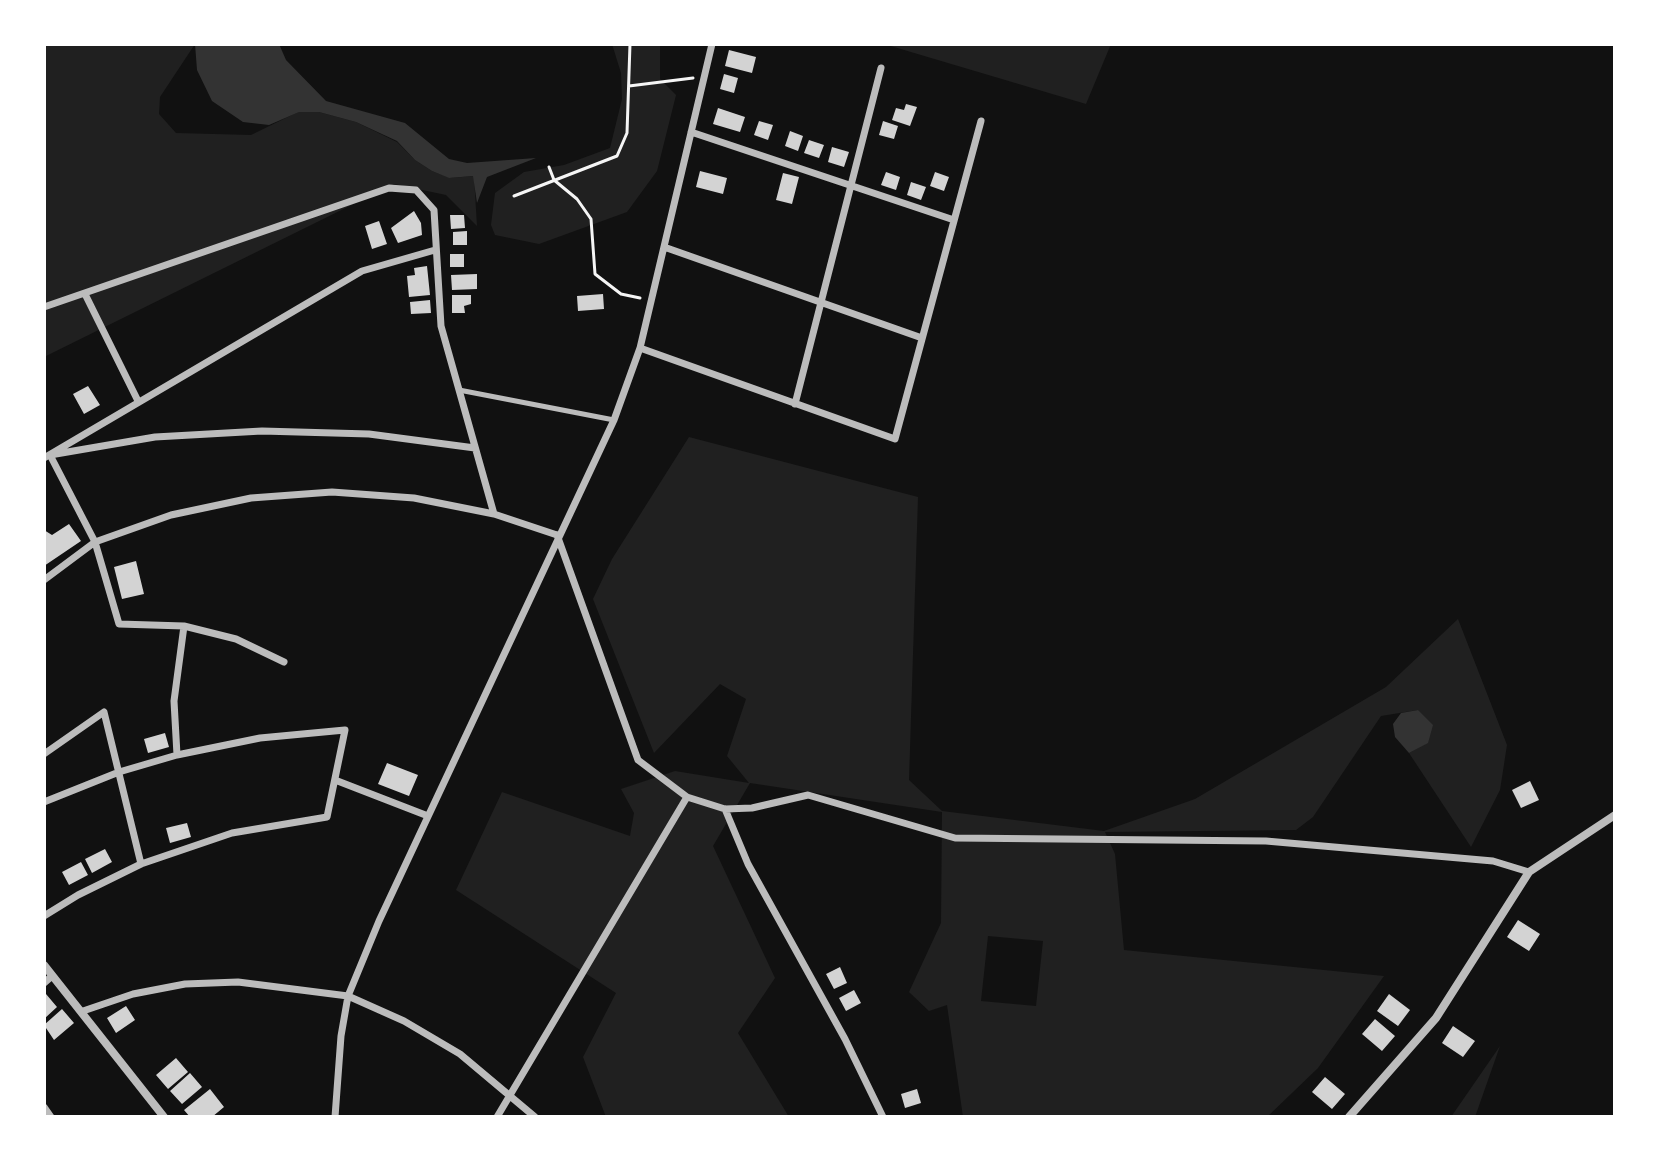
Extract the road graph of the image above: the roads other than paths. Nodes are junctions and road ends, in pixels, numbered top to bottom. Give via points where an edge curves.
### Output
1 (712, 44) edge
2 (881, 68) dead end
3 (981, 121) dead end
4 (691, 132) junction
5 (851, 186) junction
6 (954, 220) junction
7 (664, 247) junction
8 (435, 250) junction
9 (85, 294) junction
10 (821, 303) junction
11 (44, 307) edge
12 (922, 338) junction
13 (640, 348) junction
14 (459, 390) junction
15 (138, 401) junction
16 (795, 404) junction
17 (614, 420) junction
18 (475, 448) junction
19 (47, 456) edge
20 (494, 514) junction
21 (557, 535) junction
22 (95, 542) junction
23 (44, 580) edge
24 (184, 626) junction
25 (284, 662) dead end
26 (44, 754) edge
27 (177, 755) junction
28 (119, 772) junction
29 (335, 780) junction
30 (687, 797) junction
31 (44, 802) edge
32 (725, 809) junction
33 (1615, 815) edge
34 (428, 816) junction
35 (141, 864) junction
36 (1529, 872) junction
37 (44, 916) edge
38 (44, 965) edge
39 (52, 976) junction
40 (44, 983) edge
41 (348, 996) junction
42 (83, 1011) junction
43 (510, 1096) junction
44 (44, 1107) edge
45 (51, 1117) edge
46 (164, 1117) edge
47 (335, 1117) edge
48 (497, 1117) edge
49 (535, 1117) edge
50 (883, 1117) edge
51 (1349, 1117) edge

1 - 4 street
2 - 5 street
3 - 6 street
4 - 5 street
4 - 7 street
5 - 6 street
5 - 10 street
6 - 12 street
7 - 10 street
7 - 13 street
8 - 9 street via 434,210 416,190 389,188
8 - 14 street via 441,326
8 - 15 street via 362,271
9 - 11 street
9 - 15 street
10 - 12 street
10 - 16 street
12 - 16 street via 895,439
13 - 16 street
13 - 17 street
14 - 17 street
14 - 18 street
15 - 19 street
17 - 21 street
18 - 19 street via 369,434 262,431 155,437
18 - 20 street
19 - 22 street
20 - 21 street
20 - 22 street via 414,498 332,492 251,498 171,515
21 - 30 street via 638,760
21 - 34 street
22 - 23 street
22 - 24 street via 119,624
24 - 25 street via 236,639
24 - 27 street via 174,701
26 - 28 street via 104,712
27 - 28 street
27 - 29 street via 260,738 345,730
28 - 31 street
28 - 35 street
29 - 34 street
29 - 35 street via 327,817 232,833
30 - 32 street
30 - 43 street
32 - 36 street via 808,795 955,838 1266,841 1493,861
32 - 50 street via 748,864
33 - 36 street
34 - 41 street
35 - 37 street
36 - 51 street via 1436,1018
38 - 39 street
39 - 40 street
39 - 42 street
41 - 42 street via 238,982 185,984
41 - 43 street via 460,1054
41 - 47 street
42 - 46 street
43 - 48 street
43 - 49 street
44 - 45 street

